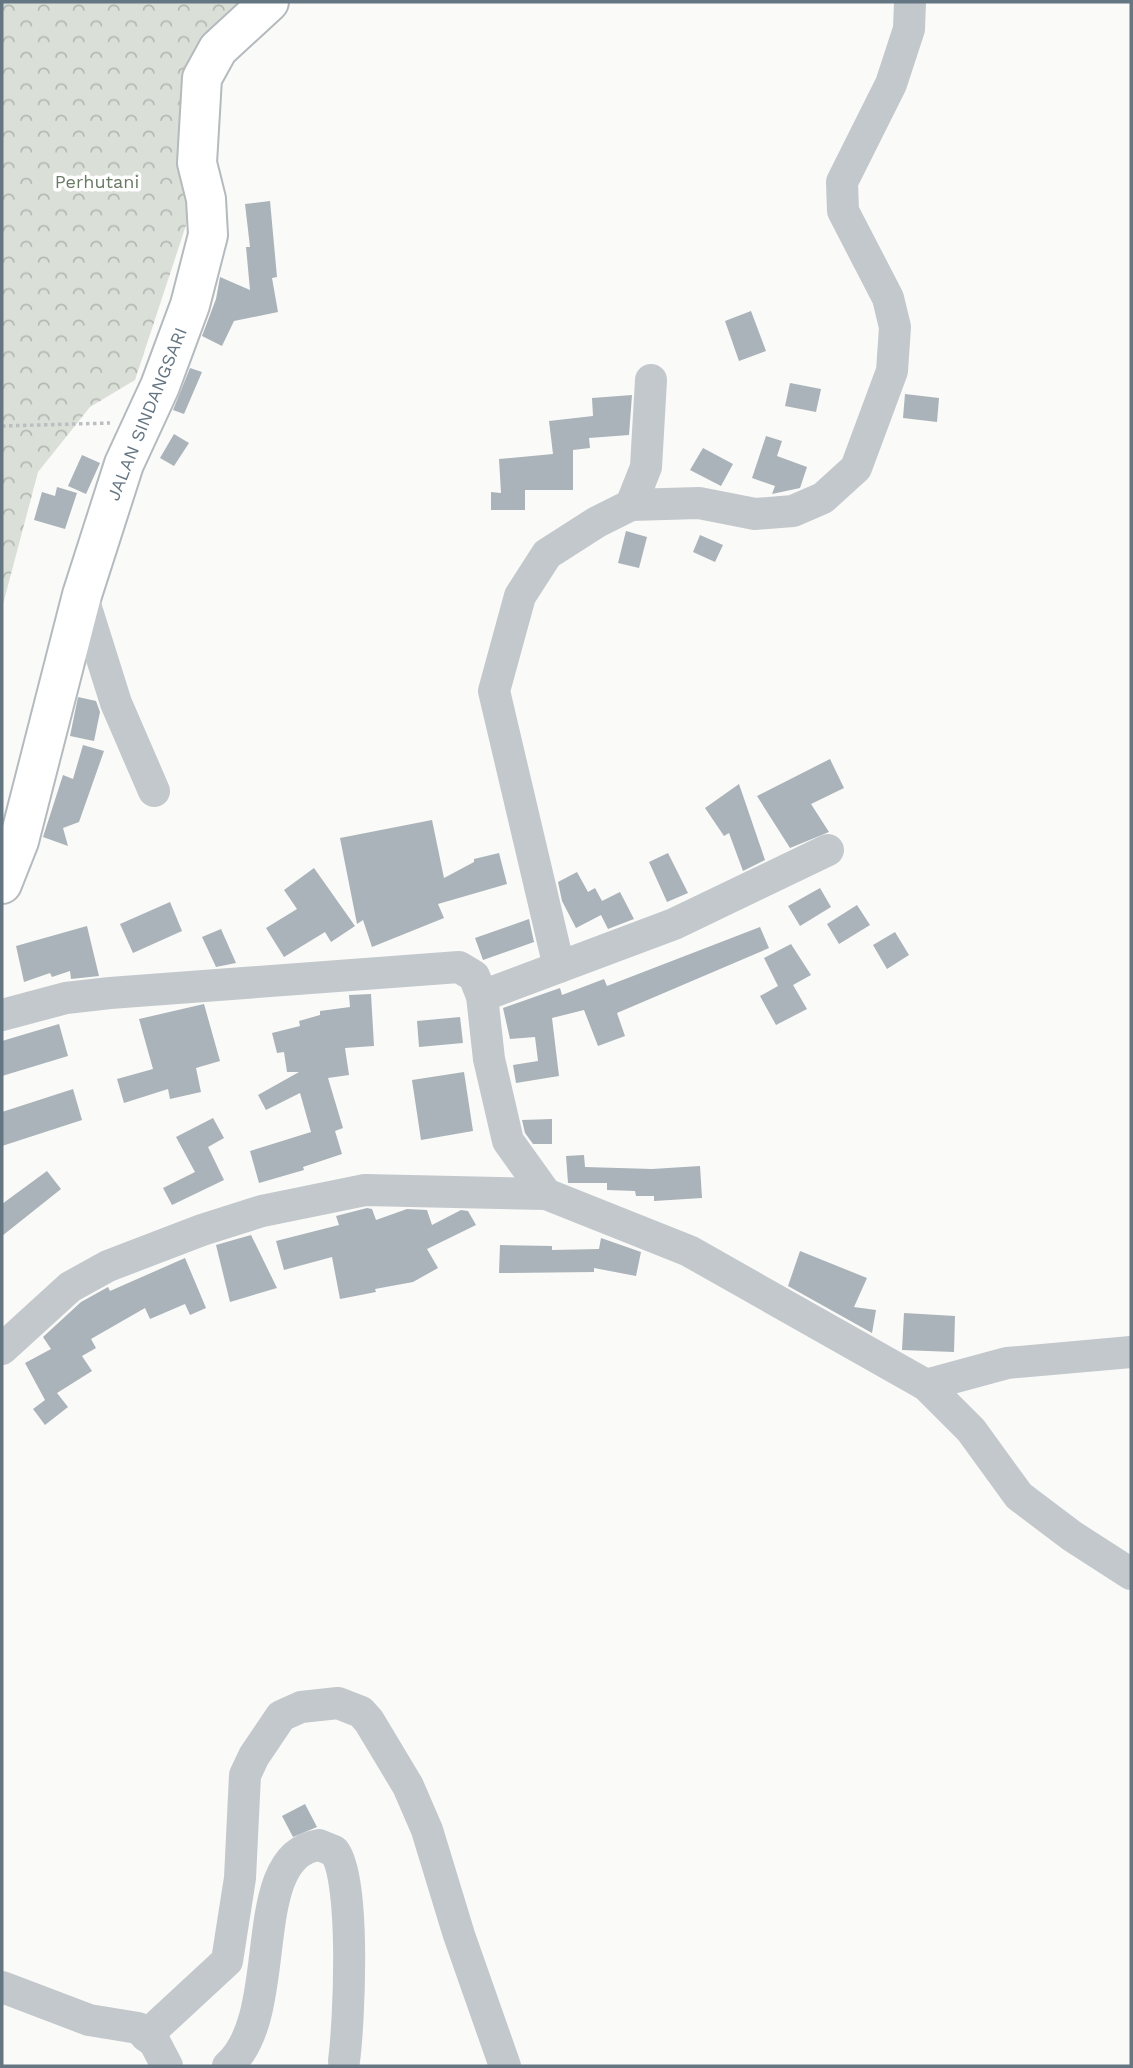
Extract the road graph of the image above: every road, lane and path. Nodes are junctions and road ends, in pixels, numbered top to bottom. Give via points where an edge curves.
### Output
1 (269, 2) edge
2 (910, 2) edge
3 (651, 380) dead end
4 (144, 422) junction
5 (2, 426) edge
6 (631, 505) junction
7 (82, 595) junction
8 (154, 791) dead end
9 (828, 850) dead end
10 (2, 884) edge
11 (559, 967) junction
12 (482, 996) junction
13 (2, 1015) edge
14 (546, 1194) junction
15 (2, 1349) edge
16 (1131, 1352) edge
17 (926, 1385) junction
18 (1131, 1574) edge
19 (2, 1987) edge
20 (146, 2036) junction
21 (344, 2060) dead end
22 (167, 2066) edge
23 (228, 2066) edge
24 (505, 2066) edge

1 - 4 main road, JALAN SINDANGSARI via 218,49 202,78 197,163 208,235 190,305
2 - 6 street via 909,29 891,84 842,183 843,211 888,298 895,327 892,371 856,468 822,498 793,511 755,514 699,503
3 - 6 street via 646,467
4 - 5 path
4 - 7 main road, JALAN SINDANGSARI via 124,464
6 - 11 street via 547,554 520,596 494,691
7 - 8 street via 116,703
7 - 10 main road, JALAN SINDANGSARI via 19,841
9 - 11 street via 674,924
11 - 12 street
12 - 13 street via 474,976 459,967 110,993 65,998
12 - 14 street via 489,1059 508,1141
14 - 15 street via 365,1190 262,1211 108,1266 70,1287
14 - 17 street via 689,1251
16 - 17 street via 1007,1363
17 - 18 street via 971,1430 1019,1496
19 - 20 street via 89,2020 138,2028
20 - 22 street
20 - 24 street via 227,1961 240,1878 245,1775 254,1756 281,1716 301,1707 338,1703 369,1721 408,1786 427,1830 458,1935
21 - 23 street via 350,1965 342,1866 334,1850 319,1845 291,1857 274,1890 265,1973 253,2022 246,2046

